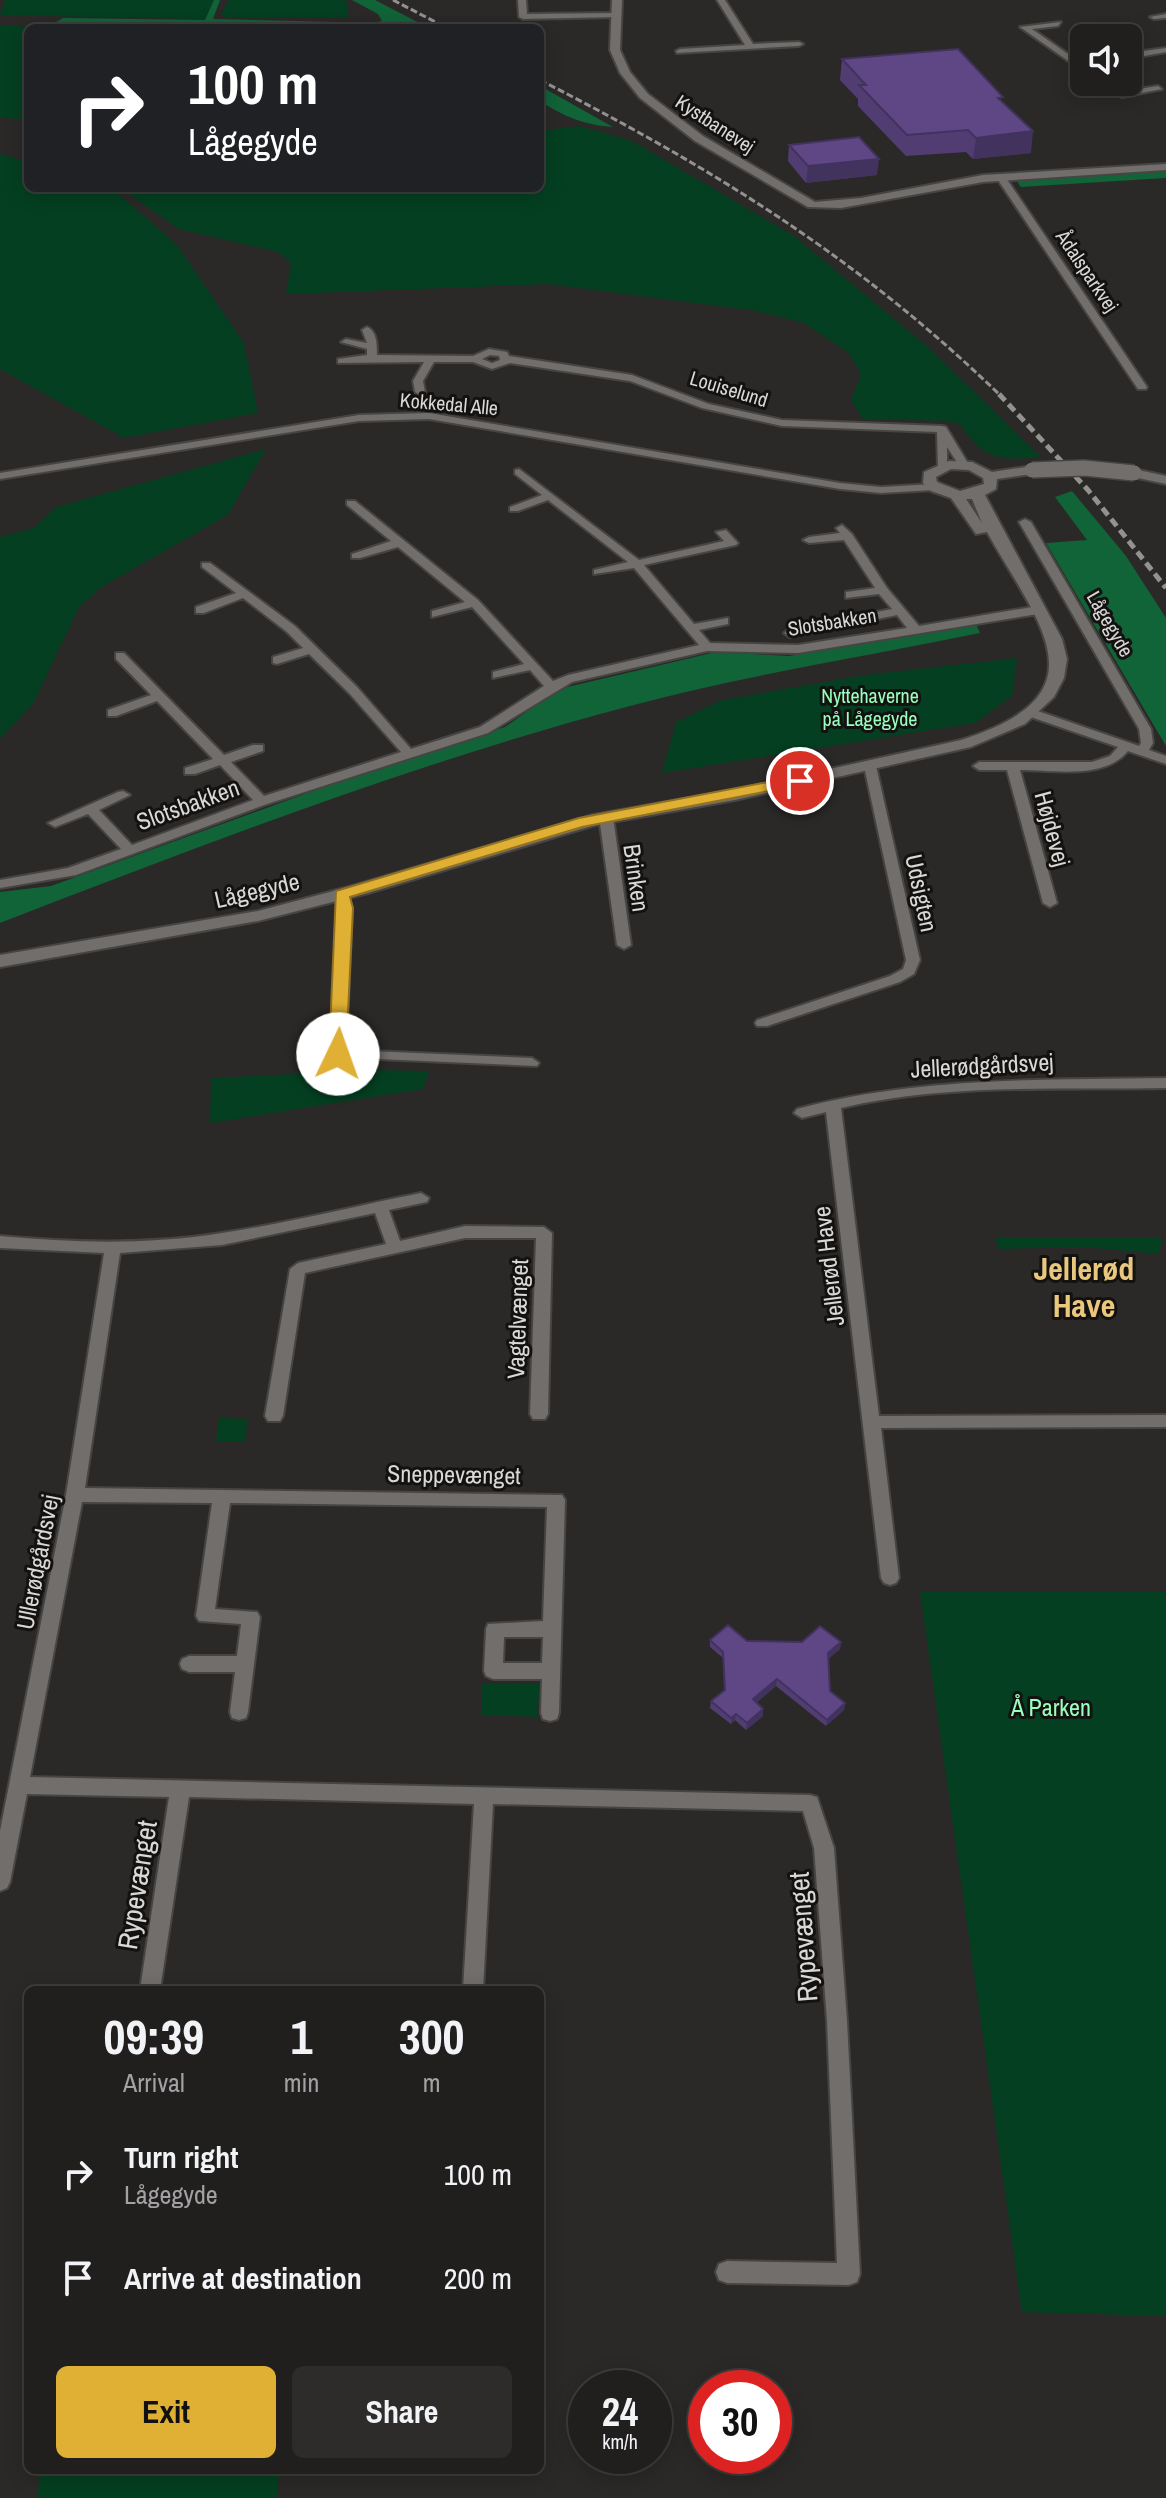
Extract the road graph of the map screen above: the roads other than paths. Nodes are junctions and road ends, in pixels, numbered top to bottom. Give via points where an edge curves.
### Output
1 (522, 0) edge
2 (617, 0) edge
3 (721, 0) edge
4 (616, 15) junction
5 (1166, 16) edge
6 (1154, 17) dead end
7 (1058, 24) dead end
8 (799, 44) dead end
9 (751, 47) junction
10 (1166, 50) edge
11 (680, 51) dead end
12 (1142, 54) edge
13 (1070, 58) edge
14 (1158, 89) dead end
15 (1142, 91) edge
16 (1164, 169) edge
17 (1001, 177) junction
18 (367, 330) dead end
19 (346, 342) dead end
20 (371, 353) junction
21 (342, 361) dead end
22 (429, 361) junction
23 (1142, 387) dead end
24 (420, 392) dead end
25 (942, 431) junction
26 (964, 465) junction
27 (942, 466) junction
28 (519, 472) dead end
29 (0, 476) edge
30 (990, 476) junction
31 (1166, 480) edge
32 (931, 483) junction
33 (977, 494) junction
34 (956, 495) junction
35 (550, 496) junction
36 (351, 503) dead end
37 (514, 509) dead end
38 (1025, 522) dead end
39 (722, 532) dead end
40 (809, 540) dead end
41 (401, 542) junction
42 (356, 556) dead end
43 (636, 563) junction
44 (206, 565) dead end
45 (598, 572) dead end
46 (882, 590) junction
47 (244, 594) junction
48 (850, 595) dead end
49 (474, 603) junction
50 (200, 610) dead end
51 (1031, 610) junction
52 (899, 611) junction
53 (436, 614) dead end
54 (724, 621) dead end
55 (690, 628) junction
56 (915, 629) junction
57 (790, 633) dead end
58 (707, 647) junction
59 (312, 649) junction
60 (120, 656) dead end
61 (277, 660) dead end
62 (532, 666) junction
63 (497, 675) dead end
64 (551, 686) junction
65 (160, 696) junction
66 (1035, 708) junction
67 (112, 713) dead end
68 (1126, 746) junction
69 (258, 748) dead end
70 (1142, 751) junction
71 (408, 753) junction
72 (224, 759) junction
73 (1166, 760) edge
74 (870, 766) junction
75 (979, 766) dead end
76 (1012, 766) junction
77 (190, 771) dead end
78 (123, 795) dead end
79 (262, 801) junction
80 (90, 808) junction
81 (606, 817) junction
82 (55, 823) dead end
83 (129, 850) junction
84 (0, 884) edge
85 (341, 895) junction
86 (1050, 903) dead end
87 (624, 945) dead end
88 (0, 961) edge
89 (762, 1023) dead end
90 (532, 1063) dead end
91 (1166, 1083) edge
92 (833, 1104) junction
93 (802, 1113) dead end
94 (421, 1198) dead end
95 (380, 1206) junction
96 (0, 1242) edge
97 (395, 1248) junction
98 (113, 1249) junction
99 (539, 1414) dead end
100 (274, 1416) dead end
101 (1166, 1421) edge
102 (872, 1422) junction
103 (75, 1495) junction
104 (222, 1496) junction
105 (890, 1578) dead end
106 (552, 1629) junction
107 (189, 1664) dead end
108 (245, 1664) junction
109 (551, 1671) junction
110 (239, 1712) dead end
111 (550, 1713) dead end
112 (19, 1785) junction
113 (180, 1789) junction
114 (484, 1796) junction
115 (0, 1882) edge
116 (151, 1986) edge
117 (473, 1986) edge
118 (727, 2272) dead end

1 - 4 street via 523,17
2 - 4 street, Kystbanevej
3 - 9 street
4 - 17 street, Kystbanevej via 614,42 621,66 649,101 688,131 820,207
5 - 6 street
7 - 13 street via 1024,27
8 - 9 street
9 - 11 street
10 - 12 street
14 - 15 street
16 - 17 street
17 - 23 street, Ådalsparkvej
18 - 20 street
19 - 20 street
20 - 21 street
20 - 22 street
22 - 24 street via 418,381
22 - 25 street, Louiselund via 476,359 492,366 507,359 632,378 706,406 782,423
25 - 26 street
25 - 27 street
26 - 27 street
26 - 30 street
27 - 32 street via 932,471
28 - 35 street
29 - 32 street, Kokkedal Alle via 359,418 429,416 847,487 881,490
30 - 31 street, bridge via 1084,468
30 - 33 street via 991,486
32 - 34 street
33 - 34 street
33 - 51 street
34 - 51 street
35 - 37 street
35 - 43 street
36 - 41 street
38 - 70 street, Lågegyde via 1145,729
39 - 43 street via 732,543
40 - 46 street, Slotsbakken via 845,532
41 - 42 street
41 - 49 street
43 - 45 street
43 - 55 street
44 - 47 street
46 - 48 street, Slotsbakken
46 - 52 street, Slotsbakken
47 - 50 street
47 - 59 street
49 - 53 street
49 - 62 street
51 - 56 street, Slotsbakken
51 - 66 street via 1048,669
52 - 56 street, Slotsbakken
52 - 57 street, Slotsbakken
54 - 55 street
55 - 58 street
56 - 58 street, Slotsbakken via 798,649
58 - 64 street, Slotsbakken
59 - 61 street
59 - 71 street
60 - 65 street, Slotsbakken
62 - 63 street
62 - 64 street
64 - 71 street, Slotsbakken via 501,723
65 - 67 street
65 - 72 street, Slotsbakken
66 - 68 street
66 - 74 street, Lågegyde via 1013,725 974,742
68 - 70 street
68 - 76 street via 1115,759 1093,766
69 - 72 street, Slotsbakken
70 - 73 street
71 - 79 street, Slotsbakken
72 - 77 street, Slotsbakken
72 - 79 street, Slotsbakken
74 - 81 street, Lågegyde
74 - 89 street, Udsigten via 913,960 909,971
75 - 76 street
76 - 86 street, Højdevej
78 - 80 street, Slotsbakken
79 - 83 street, Slotsbakken
80 - 82 street, Slotsbakken
80 - 83 street, Slotsbakken
81 - 85 street, Lågegyde
81 - 87 street, Brinken
83 - 84 street, Slotsbakken via 51,878
85 - 88 street, Lågegyde via 201,928
85 - 90 street via 345,908 338,1054
91 - 92 street, Jellerødgårdsvej via 930,1089
92 - 93 street, Jellerødgårdsvej
92 - 102 street, Jellerød Have
94 - 95 street
95 - 97 street
95 - 98 street via 223,1238
96 - 98 street
97 - 99 street, Vagtelvænget via 465,1232 544,1233
97 - 100 street, Vagtelvænget via 298,1269
98 - 103 street, Ullerødgårdsvej
101 - 102 street
102 - 105 street, Jellerød Have
103 - 104 street, Sneppevænget
103 - 112 street, Ullerødgårdsvej
104 - 106 street, Sneppevænget via 556,1500
104 - 108 street via 205,1616 251,1617
106 - 109 street, Sneppevænget
106 - 109 street via 495,1629 493,1671
107 - 108 street
108 - 110 street
109 - 111 street, Sneppevænget
112 - 113 street, Rypevænget
112 - 115 street, Ullerødgårdsvej
113 - 114 street, Rypevænget
113 - 116 street, Rypevænget
114 - 117 street
114 - 118 street, Rypevænget via 810,1803 824,1848 849,2274

